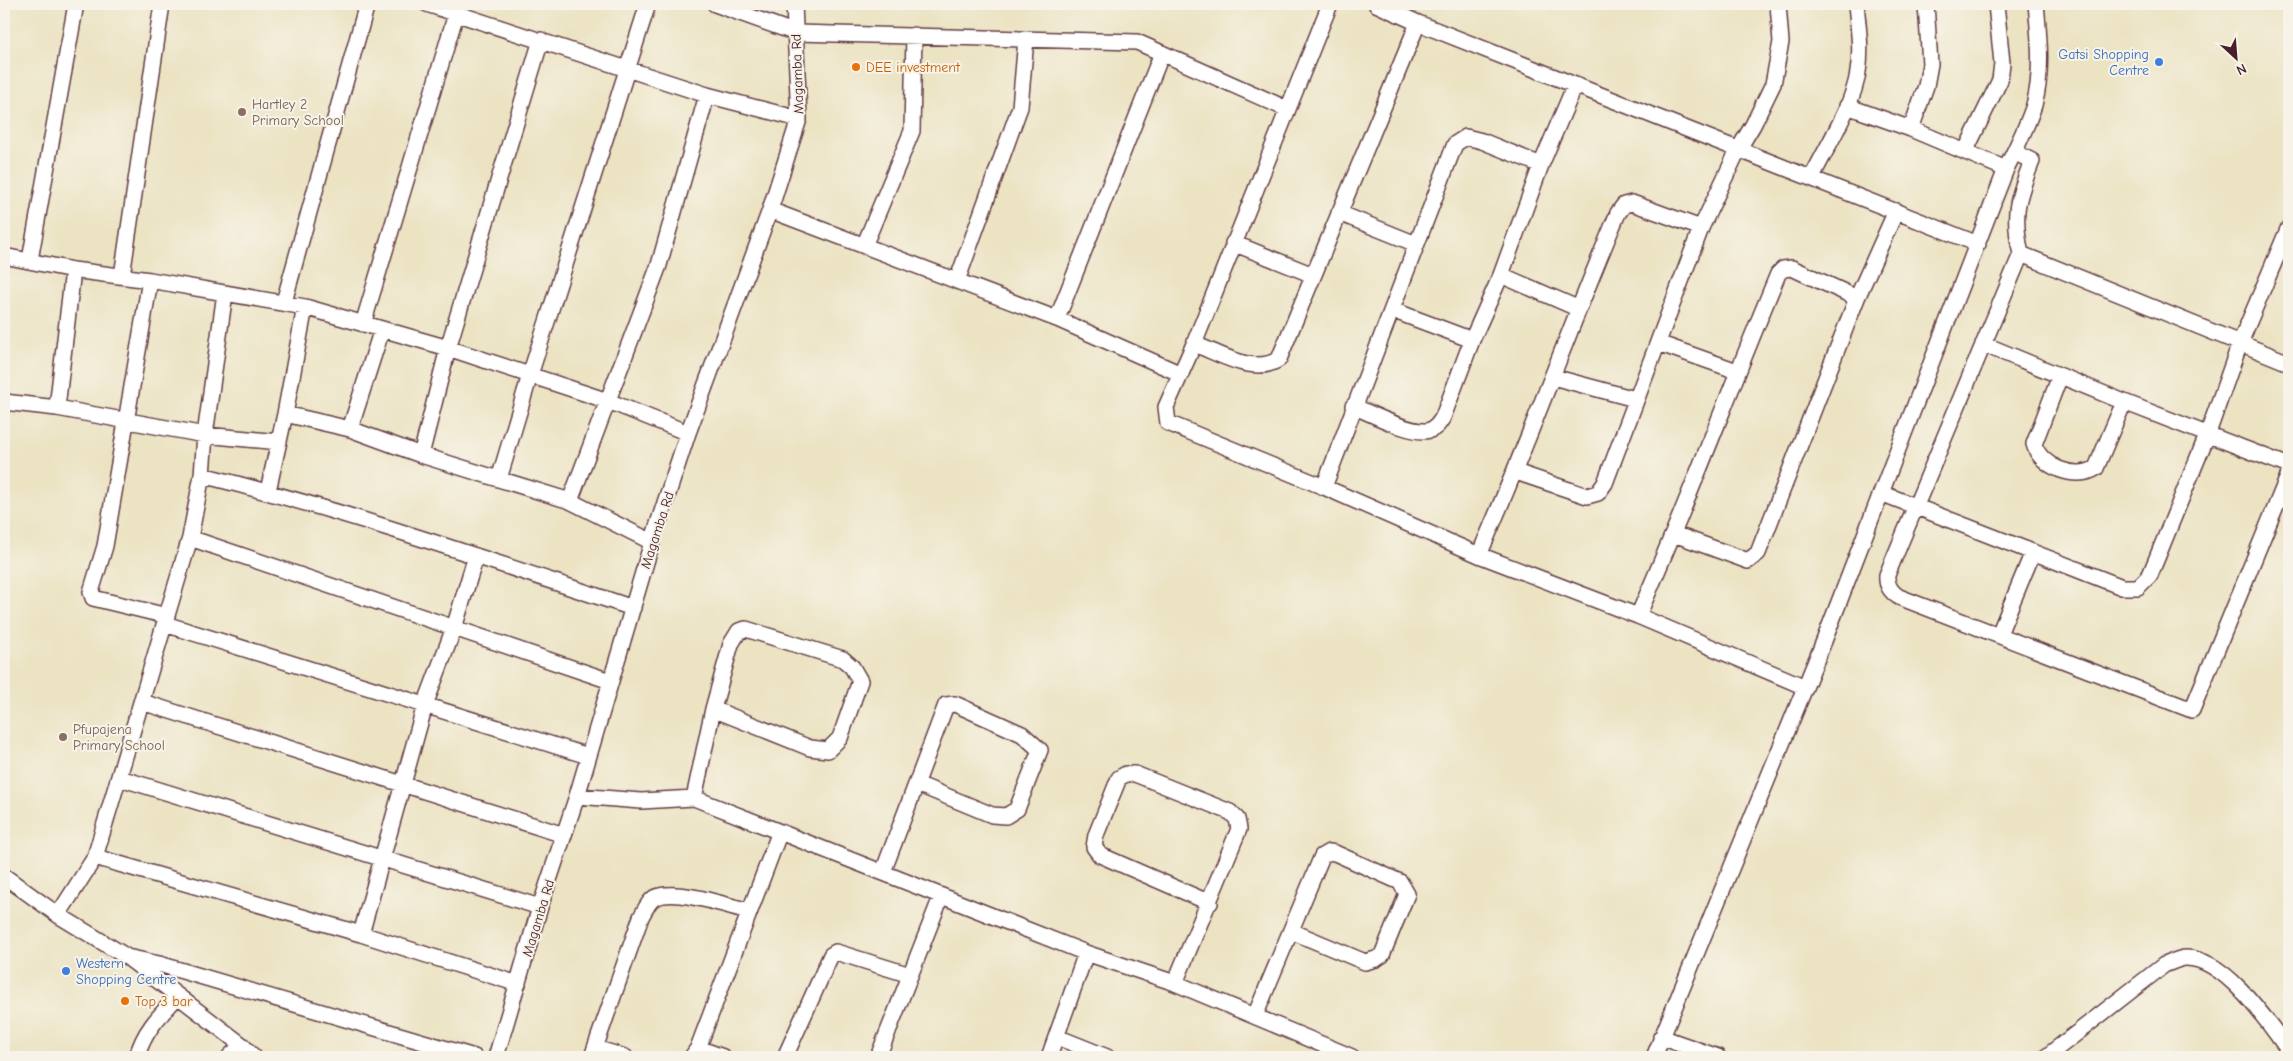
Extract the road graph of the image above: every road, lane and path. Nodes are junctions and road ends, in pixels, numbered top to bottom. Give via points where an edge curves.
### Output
1 (76, 4) edge
2 (162, 4) edge
3 (367, 4) edge
4 (427, 4) edge
5 (648, 4) edge
6 (714, 4) edge
7 (794, 4) edge
8 (1330, 4) edge
9 (1376, 4) edge
10 (1778, 4) edge
11 (1856, 4) edge
12 (1926, 4) edge
13 (1996, 4) edge
14 (2036, 4) edge
15 (456, 14) junction
16 (1418, 23) junction
17 (796, 33) junction
18 (914, 35) junction
19 (1026, 39) junction
20 (541, 40) junction
21 (1162, 53) junction
22 (628, 68) junction
23 (1575, 85) junction
24 (706, 95) junction
25 (1847, 106) junction
26 (1287, 109) junction
27 (799, 119) junction
28 (1911, 128) junction
29 (1738, 150) junction
30 (1965, 152) junction
31 (2014, 152) junction
32 (1541, 165) junction
33 (2006, 169) junction
34 (1812, 177) junction
35 (770, 210) junction
36 (1896, 211) junction
37 (1339, 213) junction
38 (2289, 227) edge
39 (1701, 228) junction
40 (1233, 243) junction
41 (1416, 244) junction
42 (1978, 244) junction
43 (864, 246) junction
44 (2021, 254) junction
45 (4, 256) edge
46 (2283, 259) edge
47 (30, 260) junction
48 (74, 270) junction
49 (1313, 275) junction
50 (1501, 275) junction
51 (122, 276) junction
52 (150, 280) junction
53 (957, 281) junction
54 (225, 293) junction
55 (1857, 298) junction
56 (284, 302) junction
57 (305, 307) junction
58 (1578, 308) junction
59 (1392, 310) junction
60 (1058, 319) junction
61 (364, 324) junction
62 (382, 329) junction
63 (1472, 340) junction
64 (1658, 343) junction
65 (2240, 343) junction
66 (1194, 344) junction
67 (1983, 344) junction
68 (448, 348) junction
69 (2289, 363) edge
70 (1737, 371) junction
71 (1180, 374) junction
72 (530, 375) junction
73 (2060, 376) junction
74 (1552, 377) junction
75 (1635, 400) junction
76 (608, 401) junction
77 (4, 402) edge
78 (2124, 402) junction
79 (1353, 406) junction
80 (57, 408) junction
81 (285, 414) junction
82 (126, 420) junction
83 (350, 429) junction
84 (688, 433) junction
85 (2208, 433) junction
86 (205, 436) junction
87 (279, 442) junction
88 (421, 455) junction
89 (2289, 466) edge
90 (1516, 472) junction
91 (2289, 474) edge
92 (202, 475) junction
93 (499, 479) junction
94 (1324, 487) junction
95 (268, 491) junction
96 (1881, 493) junction
97 (570, 501) junction
98 (1916, 506) junction
99 (1674, 534) junction
100 (190, 538) junction
101 (652, 542) junction
102 (2034, 552) junction
103 (1479, 555) junction
104 (476, 556) junction
105 (633, 608) junction
106 (1638, 616) junction
107 (166, 620) junction
108 (454, 628) junction
109 (1999, 634) junction
110 (610, 681) junction
111 (1805, 687) junction
112 (142, 702) junction
113 (425, 705) junction
114 (713, 709) junction
115 (588, 756) junction
116 (120, 778) junction
117 (404, 784) junction
118 (917, 784) junction
119 (577, 796) junction
120 (694, 798) junction
121 (779, 834) junction
122 (564, 835) junction
123 (382, 856) junction
124 (94, 857) junction
125 (882, 872) junction
126 (4, 876) edge
127 (941, 897) junction
128 (1210, 903) junction
129 (540, 907) junction
130 (749, 911) junction
131 (58, 915) junction
132 (1291, 931) junction
133 (361, 934) junction
134 (1086, 953) junction
135 (127, 957) junction
136 (910, 975) junction
137 (1175, 983) junction
138 (518, 984) junction
139 (178, 996) junction
140 (1256, 1016) junction
141 (1057, 1037) junction
142 (1661, 1037) junction
143 (242, 1045) junction
144 (2289, 1050) edge
145 (594, 1053) edge
146 (695, 1053) edge
147 (137, 1057) edge
148 (229, 1057) edge
149 (254, 1057) edge
150 (474, 1057) edge
151 (496, 1057) edge
152 (625, 1057) edge
153 (723, 1057) edge
154 (785, 1057) edge
155 (878, 1057) edge
156 (1049, 1057) edge
157 (1107, 1057) edge
158 (1352, 1057) edge
159 (1654, 1057) edge
160 (1718, 1057) edge
161 (2046, 1057) edge

1 - 47 street
2 - 51 street
3 - 56 street
4 - 15 street
5 - 22 street
6 - 17 street
7 - 17 street, Magamba Rd
8 - 26 street
9 - 16 street
10 - 29 street via 1781,42 1773,84
11 - 25 street via 1860,55 1858,74
12 - 28 street via 1930,64
13 - 30 street via 2002,63 2000,80
14 - 31 street via 2038,80 2034,104
15 - 20 street
15 - 61 street
16 - 23 street
16 - 37 street
17 - 18 street
17 - 27 street, Magamba Rd
18 - 19 street
18 - 43 street via 912,130
19 - 21 street via 1137,42
19 - 53 street via 1020,107
20 - 22 street
20 - 68 street
21 - 26 street
21 - 60 street
22 - 24 street
22 - 72 street
23 - 29 street
23 - 32 street
24 - 27 street
24 - 76 street via 659,264
25 - 28 street
25 - 34 street
26 - 40 street
27 - 35 street, Magamba Rd
28 - 30 street
29 - 34 street
29 - 39 street
30 - 33 street
31 - 33 street
31 - 44 street via 2032,161 2015,217
32 - 41 street via 1466,137 1455,144
32 - 50 street
33 - 42 street
34 - 36 street
35 - 43 street
35 - 84 street, Magamba Rd
36 - 42 street
36 - 55 street
37 - 41 street
37 - 49 street
38 - 46 street
39 - 58 street via 1632,203 1624,205
39 - 64 street
40 - 49 street
40 - 66 street
41 - 59 street
42 - 96 street
43 - 53 street
44 - 65 street
44 - 67 street
45 - 47 street
46 - 65 street
47 - 48 street
48 - 51 street
48 - 80 street
49 - 66 street via 1279,359 1270,365 1252,366
50 - 58 street
50 - 63 street
51 - 52 street
52 - 54 street
52 - 82 street
53 - 60 street
54 - 56 street
54 - 86 street
55 - 70 street via 1792,268 1783,269 1778,274
55 - 99 street via 1758,553 1748,560
56 - 57 street
57 - 61 street
57 - 81 street
58 - 74 street
59 - 63 street
59 - 79 street
60 - 71 street
61 - 62 street
62 - 68 street
62 - 83 street
63 - 79 street via 1444,417 1429,431 1416,432
64 - 70 street
64 - 75 street
65 - 69 street
65 - 85 street
66 - 71 street
67 - 73 street
67 - 98 street
68 - 72 street
68 - 88 street
70 - 99 street
71 - 94 street via 1166,408 1168,423
72 - 76 street
72 - 93 street
73 - 78 street
73 - 78 street via 2034,444 2036,452 2048,463 2081,474 2096,468
74 - 75 street
74 - 90 street
75 - 90 street via 1605,483 1598,493 1587,496
76 - 84 street
76 - 97 street
77 - 80 street
78 - 85 street
79 - 94 street
80 - 82 street
81 - 83 street
81 - 87 street
82 - 86 street
82 - 107 street via 105,546 91,592 93,598
83 - 88 street
84 - 101 street, Magamba Rd
85 - 89 street
85 - 102 street via 2150,575 2138,586 2122,587
86 - 87 street
86 - 92 street
87 - 95 street
88 - 93 street
90 - 103 street
91 - 109 street via 2192,710
92 - 95 street
92 - 100 street
93 - 97 street
94 - 103 street
95 - 104 street
96 - 98 street
96 - 111 street
97 - 101 street
98 - 102 street
98 - 109 street via 1887,575 1889,588 1899,597
99 - 106 street
100 - 107 street
100 - 108 street
101 - 105 street, Magamba Rd
102 - 109 street
103 - 106 street
104 - 105 street
104 - 108 street
105 - 110 street, Magamba Rd
106 - 111 street
107 - 112 street
107 - 113 street
108 - 110 street
108 - 113 street
110 - 115 street, Magamba Rd
111 - 142 street
112 - 116 street
112 - 117 street
113 - 115 street
113 - 117 street
114 - 114 street via 731,644 739,631 746,629 843,659 860,681 840,738 828,750 810,748
114 - 120 street
115 - 119 street, Magamba Rd
116 - 123 street
116 - 124 street
117 - 122 street
117 - 123 street
118 - 118 street via 946,705 955,704 1022,734 1040,750 1017,809 1006,816 992,815
118 - 125 street
119 - 120 street via 641,801
119 - 122 street, Magamba Rd
120 - 121 street
121 - 125 street
121 - 130 street
122 - 129 street, Magamba Rd
123 - 129 street
123 - 133 street
124 - 131 street
124 - 133 street
125 - 127 street
126 - 131 street
127 - 134 street
127 - 136 street
128 - 128 street via 1240,829 1237,819 1230,812 1135,774 1119,778 1094,847 1100,855
128 - 137 street
129 - 138 street, Magamba Rd
130 - 145 street via 685,896 668,894 654,898 641,917
130 - 146 street
131 - 135 street
132 - 132 street via 1322,856 1329,852 1400,882 1407,894 1382,955 1376,959 1365,962
132 - 140 street
133 - 138 street
134 - 137 street
134 - 141 street
135 - 139 street
135 - 150 street
136 - 154 street via 836,952 830,955
136 - 155 street
137 - 140 street
138 - 151 street, Magamba Rd
139 - 143 street
139 - 147 street via 153,1023 140,1044
140 - 158 street
141 - 156 street
141 - 157 street
142 - 159 street
142 - 160 street
143 - 148 street
143 - 149 street
144 - 161 street via 2249,998 2220,972 2185,958 2164,965
145 - 152 street
146 - 153 street

